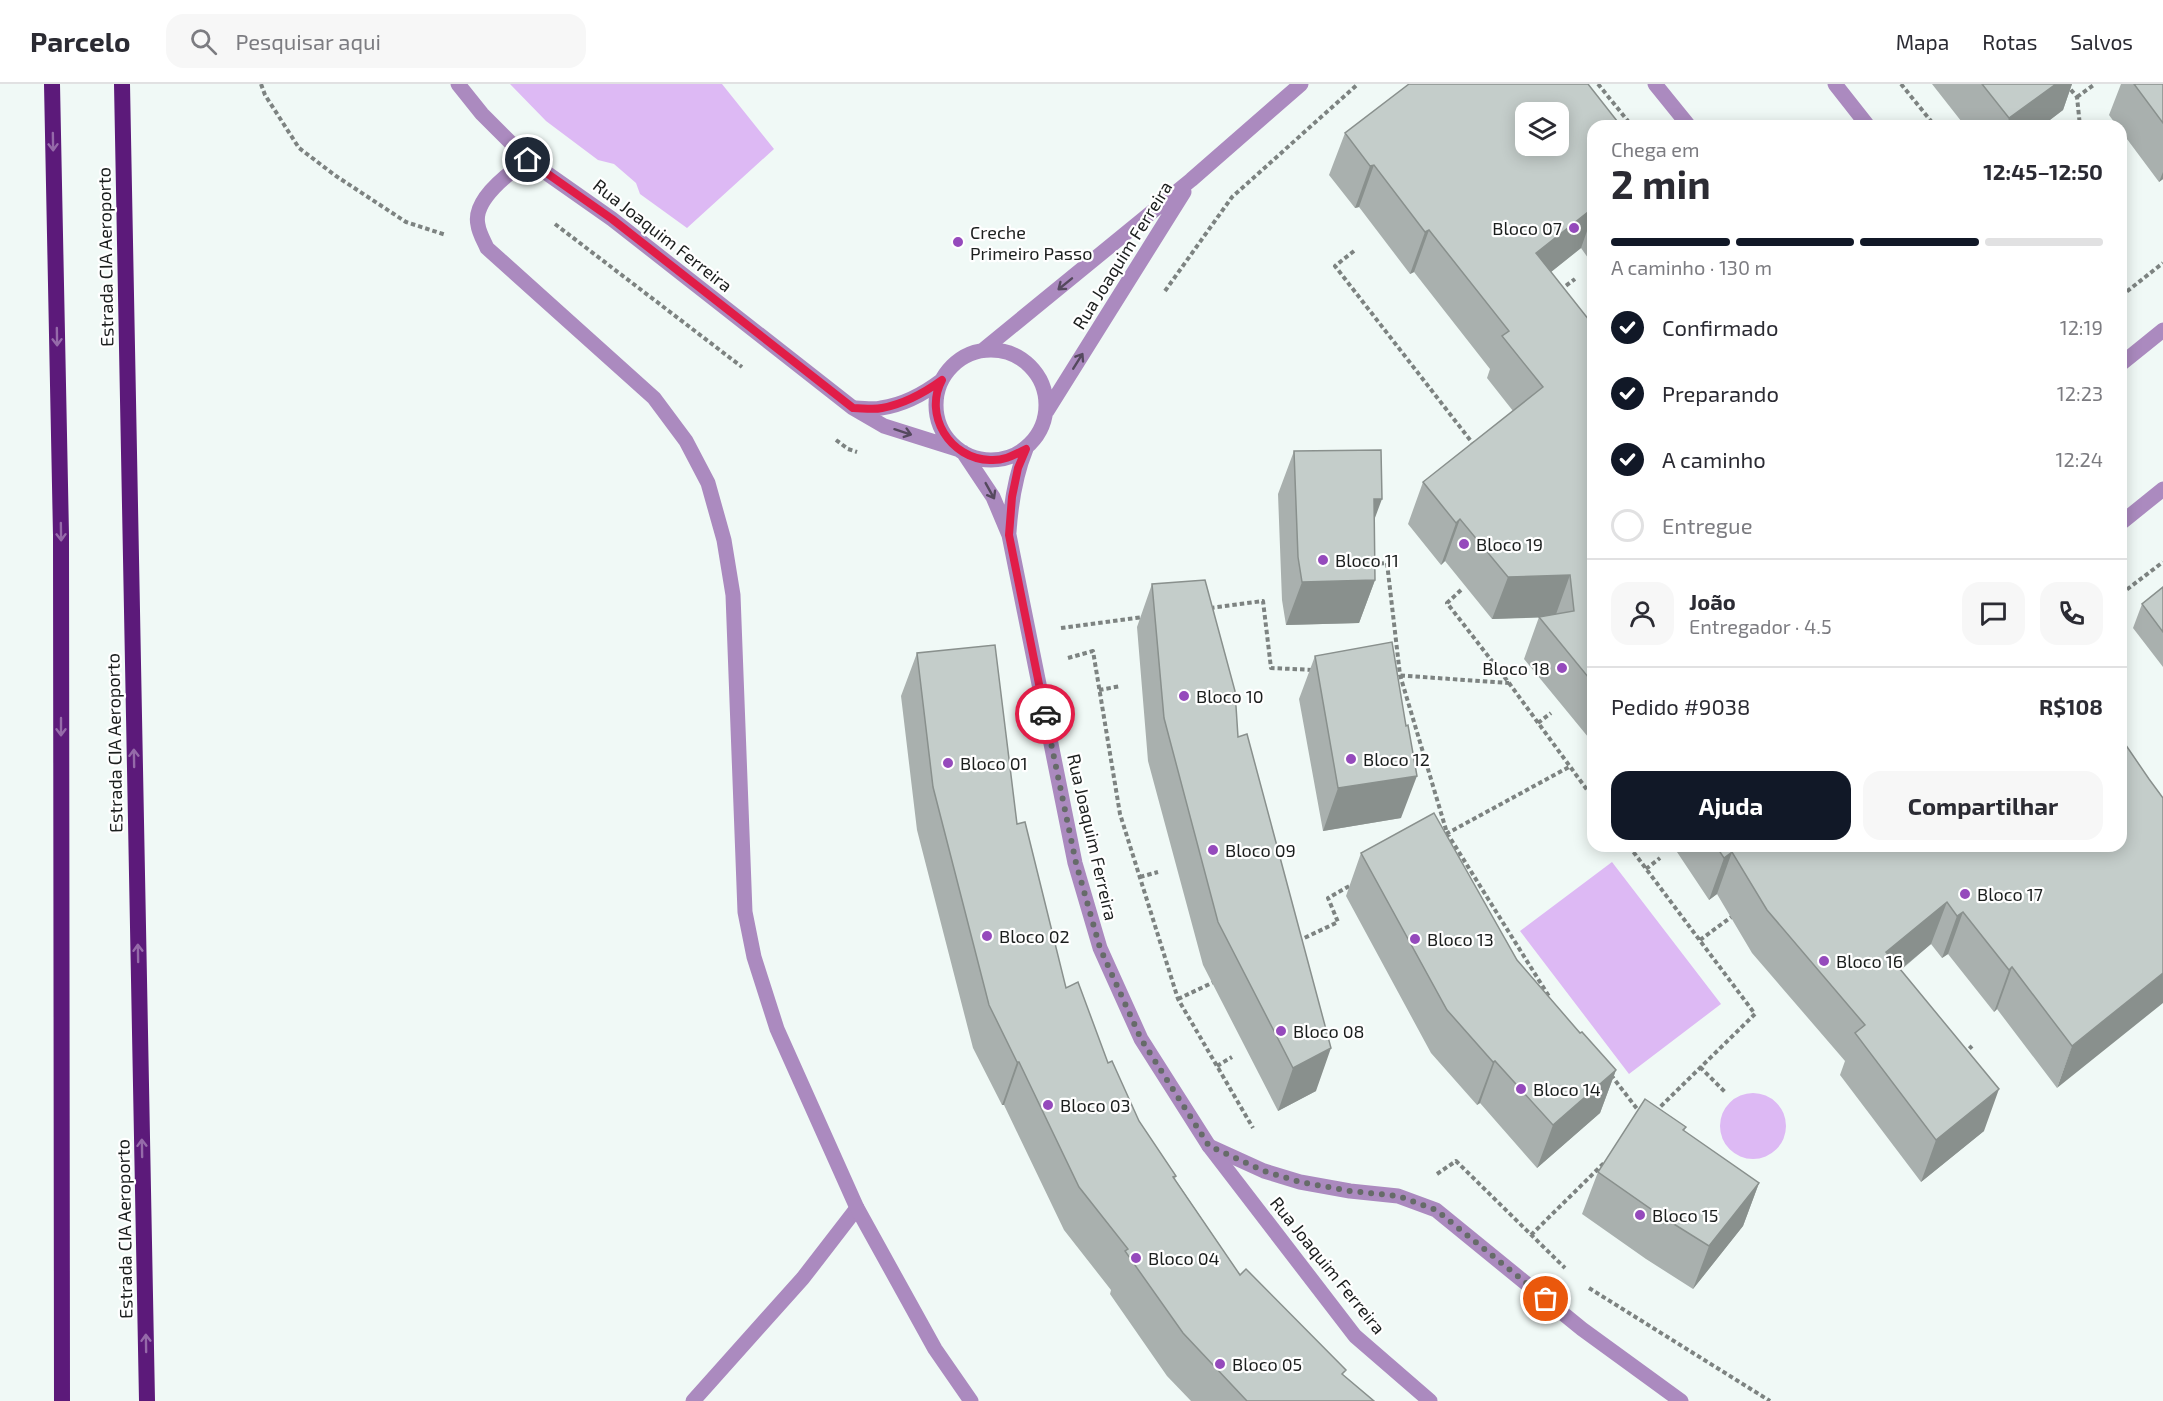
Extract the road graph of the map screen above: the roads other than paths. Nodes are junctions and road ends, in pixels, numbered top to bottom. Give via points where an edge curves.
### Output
1 (52, 84) edge
2 (122, 84) edge
3 (458, 84) edge
4 (1301, 84) edge
5 (1654, 84) edge
6 (1834, 84) edge
7 (1684, 120) edge
8 (1863, 120) edge
9 (528, 160) junction
10 (1191, 180) junction
11 (2163, 330) edge
12 (984, 350) junction
13 (2127, 359) edge
14 (942, 380) junction
15 (853, 408) junction
16 (1047, 411) junction
17 (1026, 449) junction
18 (960, 451) junction
19 (2163, 489) edge
20 (2127, 518) edge
21 (1009, 535) junction
22 (1209, 1146) junction
23 (857, 1208) junction
24 (62, 1401) edge
25 (147, 1401) edge
26 (693, 1401) edge
27 (971, 1401) edge
28 (1430, 1401) edge
29 (1681, 1401) edge

1 -> 24 highway via 61,535
25 -> 2 highway, Estrada CIA Aeroporto
3 - 9 street, Rua Joaquim Ferreira
4 - 10 street, Rua Joaquim Ferreira
5 - 7 street
6 - 8 street
9 - 15 street, Rua Joaquim Ferreira via 612,219
9 - 23 street via 501,182 478,211 478,225 487,248 654,398 686,441 708,483 724,540 733,595 745,912 754,957 777,1029
10 -> 12 street, Rua Joaquim Ferreira
16 -> 10 street, Rua Joaquim Ferreira
11 - 13 street
12 - 14 street, Rua Joaquim Ferreira via 958,360
12 - 16 street via 1011,353 1027,362 1039,375 1046,392
14 - 15 street, Rua Joaquim Ferreira via 927,391 880,409
14 - 18 street, Rua Joaquim Ferreira via 935,404 938,421 945,436
15 -> 18 street, Rua Joaquim Ferreira via 884,426
16 - 17 street, Rua Joaquim Ferreira via 1044,426
17 - 18 street, Rua Joaquim Ferreira via 1009,458 991,460 973,458
17 - 21 street, Rua Joaquim Ferreira via 1012,497
18 -> 21 street, Rua Joaquim Ferreira via 993,497
19 - 20 street
21 - 22 street, Rua Joaquim Ferreira via 1076,863 1100,948 1141,1039
22 - 28 street, Rua Joaquim Ferreira via 1355,1336
22 - 29 street via 1264,1171 1300,1182 1398,1196 1436,1210 1582,1329
23 - 26 street via 804,1278
23 - 27 street via 935,1349

